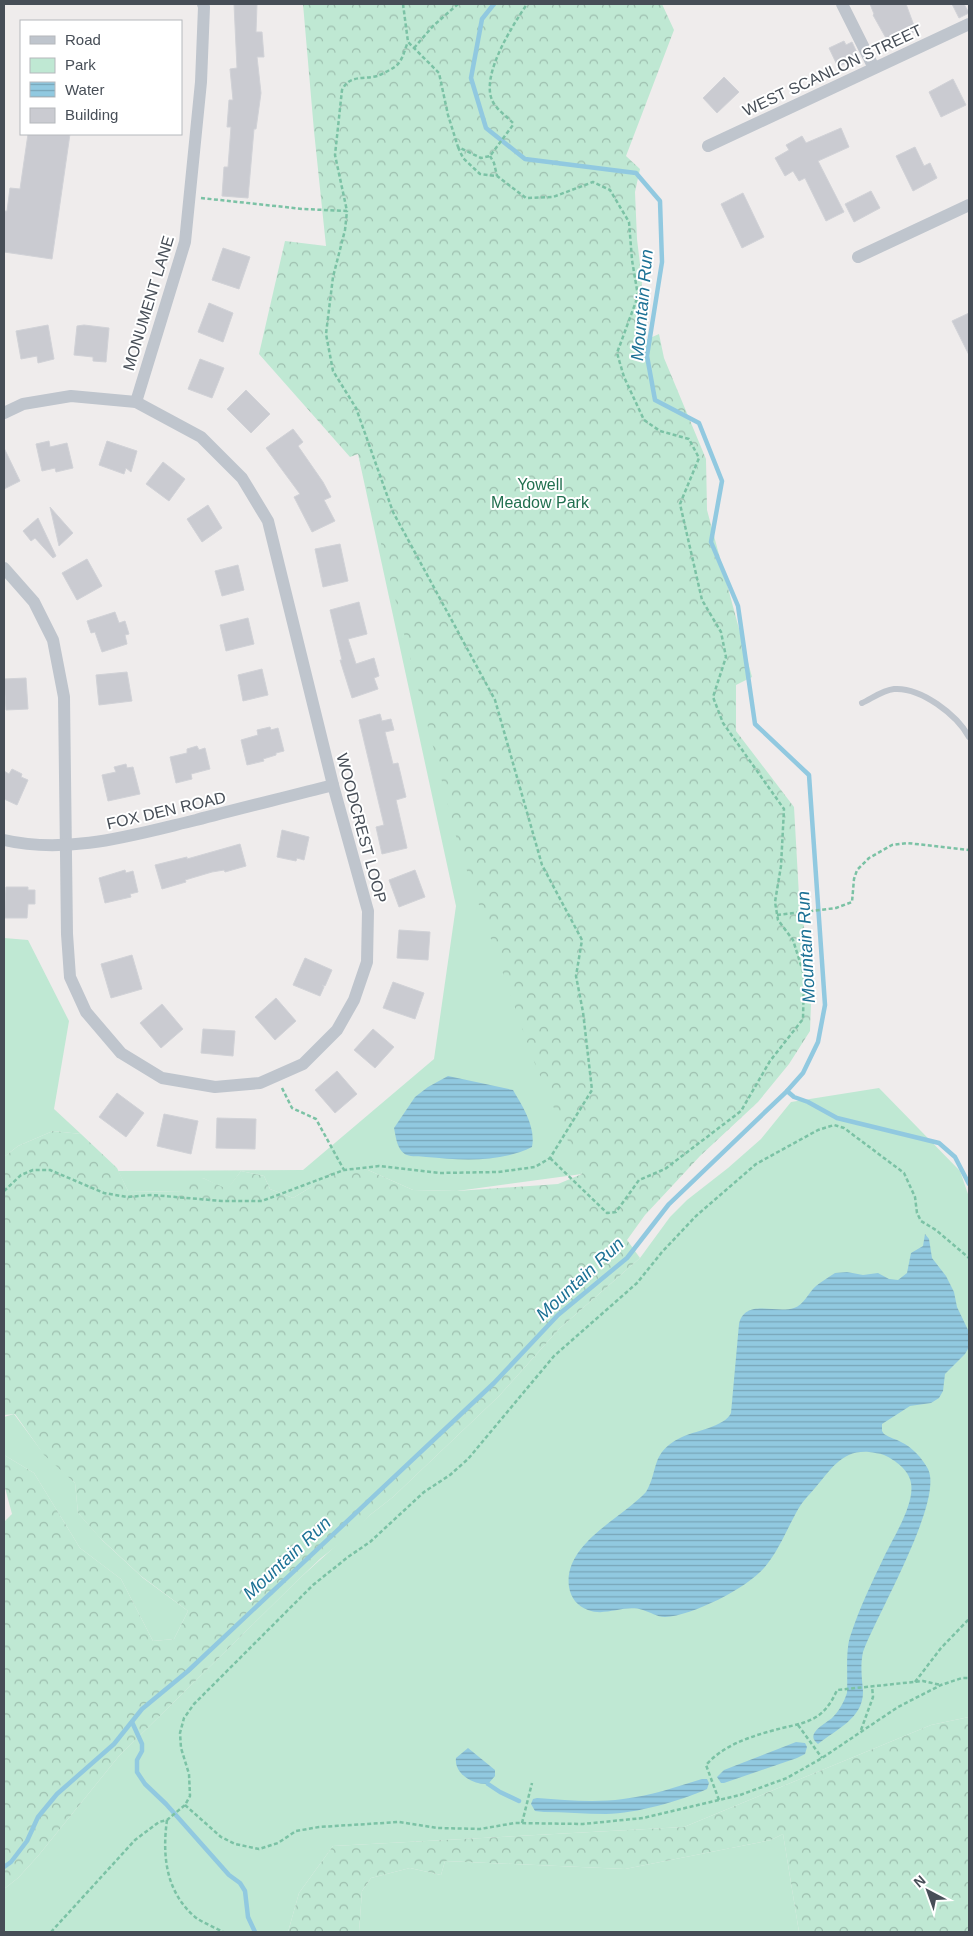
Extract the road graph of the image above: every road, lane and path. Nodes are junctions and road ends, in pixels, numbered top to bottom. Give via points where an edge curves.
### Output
1 (203, 4) edge
2 (403, 4) edge
3 (458, 4) edge
4 (527, 4) edge
5 (842, 4) edge
6 (969, 24) edge
7 (408, 42) junction
8 (414, 48) junction
9 (874, 68) junction
10 (708, 146) dead end
11 (458, 147) junction
12 (490, 156) junction
13 (497, 176) junction
14 (190, 197) junction
15 (969, 205) edge
16 (347, 210) junction
17 (858, 257) dead end
18 (136, 402) junction
19 (4, 413) edge
20 (4, 568) edge
21 (862, 703) dead end
22 (969, 737) edge
23 (333, 785) junction
24 (4, 840) edge
25 (66, 845) junction
26 (969, 850) edge
27 (777, 915) junction
28 (277, 1076) junction
29 (550, 1158) junction
30 (344, 1170) junction
31 (4, 1192) edge
32 (969, 1258) edge
33 (969, 1619) edge
34 (969, 1678) edge
35 (914, 1682) junction
36 (941, 1685) junction
37 (872, 1686) junction
38 (798, 1725) junction
39 (861, 1731) junction
40 (822, 1758) junction
41 (532, 1783) dead end
42 (719, 1800) junction
43 (185, 1806) junction
44 (168, 1819) junction
45 (522, 1823) junction
46 (51, 1932) edge
47 (223, 1932) edge

1 - 14 street, MONUMENT LANE via 201,82
2 - 7 path
3 - 8 path
4 - 12 path via 506,38 490,79 492,99 513,122
5 - 9 street
6 - 9 street, WEST SCANLON STREET
7 - 8 path
7 - 16 path via 398,64 377,76 351,79 342,90 335,155
8 - 11 path via 439,73
9 - 10 street, WEST SCANLON STREET
11 - 12 path via 481,158
11 - 13 path via 463,158 480,174
12 - 13 path
13 - 27 path via 526,198 553,197 593,182 610,190 629,222 638,296 617,353 644,420 660,431 689,439 699,458 680,504 702,600 721,632 726,657 713,697 724,723 784,809 781,866 775,902
14 - 16 path via 303,209
14 - 18 street, MONUMENT LANE via 186,242
15 - 17 street
16 - 29 path via 333,277 326,334 333,370 356,408 393,512 495,700 542,865 582,940 576,976 592,1090
18 - 19 street, WOODCREST LOOP via 71,396 23,404
18 - 23 street, WOODCREST LOOP via 201,437 242,478 268,521
20 - 25 street, WOODCREST LOOP via 34,602 53,640 64,697
21 - 22 lane via 892,689 908,691 947,711 964,727
23 - 25 street, FOX DEN ROAD via 112,841
23 - 28 street, WOODCREST LOOP via 368,911 367,962 354,1000 337,1030 303,1064
24 - 25 street, FOX DEN ROAD via 30,845
25 - 28 street, WOODCREST LOOP via 70,977 86,1012 121,1053 162,1078 215,1087 260,1083
26 - 27 path via 892,844 868,858 857,870 852,902 836,908
27 - 29 path via 793,940 804,975 803,1019 770,1061 741,1111 666,1168 639,1180 616,1212 607,1212
28 - 30 path via 292,1108 316,1119
29 - 30 path via 535,1167 498,1172 439,1173 379,1166
30 - 31 path via 262,1201 152,1195 127,1197 104,1193 50,1170 32,1170 21,1175
32 - 43 path via 921,1221 904,1173 844,1128 834,1125 818,1130 756,1164 696,1216 637,1283 554,1356 468,1459 424,1492 370,1542 313,1585 194,1704 184,1718 180,1733 189,1774 190,1796
33 - 35 path
34 - 36 path
35 - 36 path
35 - 37 path
36 - 39 path
37 - 38 path via 837,1690 821,1714
37 - 39 path via 873,1698
38 - 40 path
38 - 42 path via 772,1730 730,1745 714,1756 706,1765
39 - 40 path
40 - 42 path via 786,1778
41 - 45 path
42 - 45 path via 643,1818 583,1824
43 - 44 path
43 - 45 path via 221,1837 234,1844 259,1849 278,1843 296,1831 319,1827 399,1822 438,1828 480,1829
44 - 46 path via 135,1840
44 - 47 path via 166,1868 174,1890 196,1918

